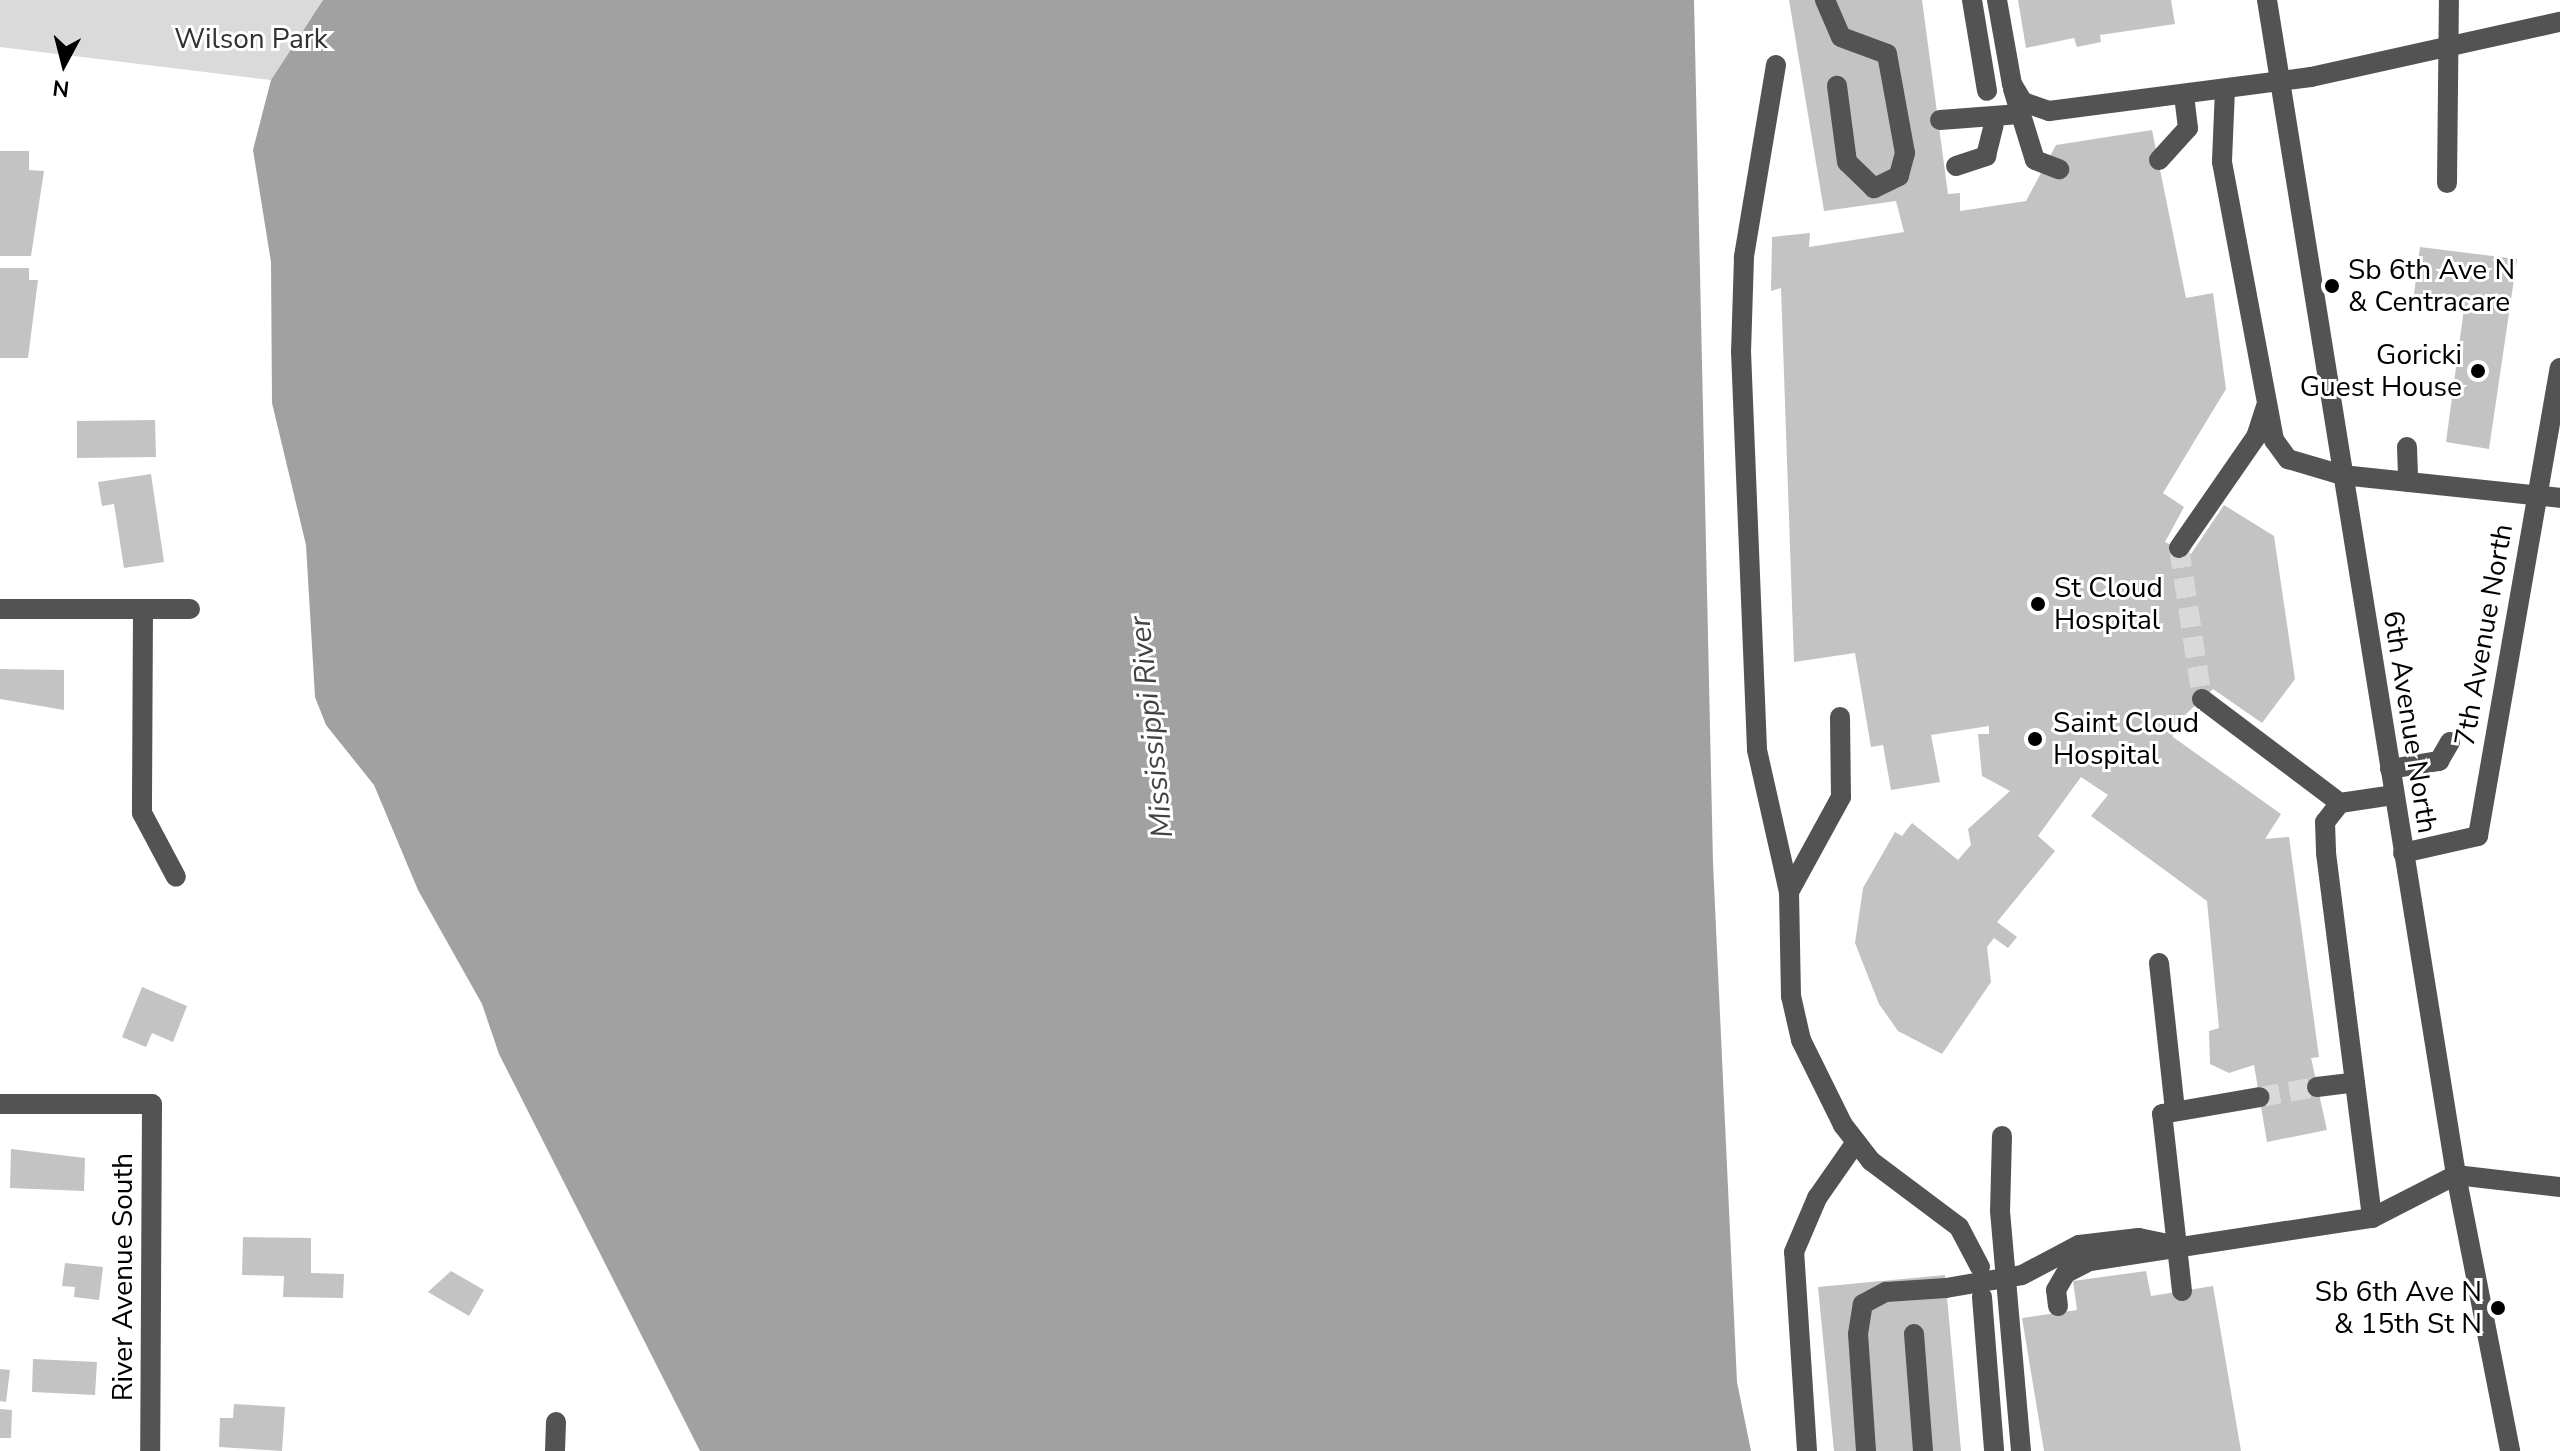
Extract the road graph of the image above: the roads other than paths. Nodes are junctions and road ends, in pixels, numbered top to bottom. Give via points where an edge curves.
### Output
1 (1825, 0) edge
2 (1972, 0) edge
3 (1997, 0) edge
4 (2267, 0) edge
5 (2449, 0) edge
6 (2560, 22) edge
7 (2450, 46) junction
8 (1776, 65) dead end
9 (2281, 81) junction
10 (2012, 84) junction
11 (1837, 86) dead end
12 (2225, 89) junction
13 (1987, 91) dead end
14 (2184, 94) junction
15 (2020, 114) junction
16 (1940, 120) dead end
17 (1994, 125) dead end
18 (2159, 160) dead end
19 (1956, 166) dead end
20 (2059, 169) dead end
21 (2447, 183) dead end
22 (2560, 368) edge
23 (2266, 407) junction
24 (2407, 447) dead end
25 (2342, 475) junction
26 (2408, 482) junction
27 (2536, 496) junction
28 (2560, 498) edge
29 (2179, 548) tunnel mouth
30 (0, 609) edge
31 (143, 609) junction
32 (190, 609) dead end
33 (2202, 699) tunnel mouth
34 (1840, 717) dead end
35 (2450, 742) dead end
36 (2390, 769) junction
37 (2394, 795) junction
38 (2340, 803) junction
39 (2403, 853) junction
40 (176, 877) dead end
41 (1789, 892) junction
42 (2159, 963) dead end
43 (2355, 1082) junction
44 (2317, 1087) tunnel mouth
45 (2260, 1097) tunnel mouth
46 (0, 1104) edge
47 (2175, 1110) junction
48 (2002, 1136) dead end
49 (1856, 1142) junction
50 (2456, 1175) junction
51 (2560, 1187) edge
52 (2372, 1218) junction
53 (2178, 1246) junction
54 (1980, 1267) dead end
55 (2182, 1291) dead end
56 (1982, 1297) dead end
57 (2058, 1306) dead end
58 (1914, 1334) dead end
59 (556, 1422) dead end
60 (150, 1451) edge
61 (555, 1451) edge
62 (1807, 1451) edge
63 (1866, 1451) edge
64 (1923, 1451) edge
65 (1994, 1451) edge
66 (2021, 1451) edge
67 (2510, 1451) edge

1 - 11 street via 1841,37 1887,54 1905,153 1899,176 1874,188 1847,162
2 - 13 street
3 - 10 street
4 - 9 street, 6th Avenue North
5 - 7 street
6 - 7 street
7 - 9 street
7 - 21 street
8 - 41 street via 1744,257 1741,351 1757,750
9 - 12 street
9 - 25 street, 6th Avenue North
10 - 14 street via 2023,102 2049,111
10 - 15 street
12 - 14 street
12 - 23 street via 2222,162
14 - 18 street via 2188,128
15 - 16 street
15 - 20 street via 2035,160
17 - 19 street via 1986,156
22 - 27 street, 7th Avenue North
23 - 25 street via 2274,440 2288,459
23 - 29 street via 2256,437
24 - 26 street
25 - 26 street
25 - 36 street, 6th Avenue North
26 - 27 street
27 - 28 street
27 - 39 street, 7th Avenue North via 2478,836
30 - 31 street
31 - 32 street
31 - 40 street via 142,813
33 - 38 street
34 - 41 street via 1841,797
35 - 36 street via 2439,761
36 - 37 street, 6th Avenue North
37 - 38 street
37 - 39 street, 6th Avenue North
38 - 43 street via 2325,822 2326,853
39 - 50 street, 6th Avenue North
41 - 49 street via 1791,996 1801,1040
42 - 47 street
43 - 44 street
43 - 52 street
45 - 47 street
46 - 60 street, River Avenue South via 152,1104
47 - 53 street via 2162,1114 2160,1133
48 - 66 street via 2000,1211
49 - 54 street via 1959,1227
49 - 62 street via 1817,1198 1794,1252
50 - 51 street
50 - 52 street
50 - 67 street, 6th Avenue North
52 - 53 street
53 - 55 street
53 - 57 street via 2090,1261 2066,1273 2056,1290
53 - 63 street, bridge via 2139,1238 2079,1245 2022,1275 1886,1292 1863,1304 1858,1334
56 - 65 street
58 - 64 street
59 - 61 street

